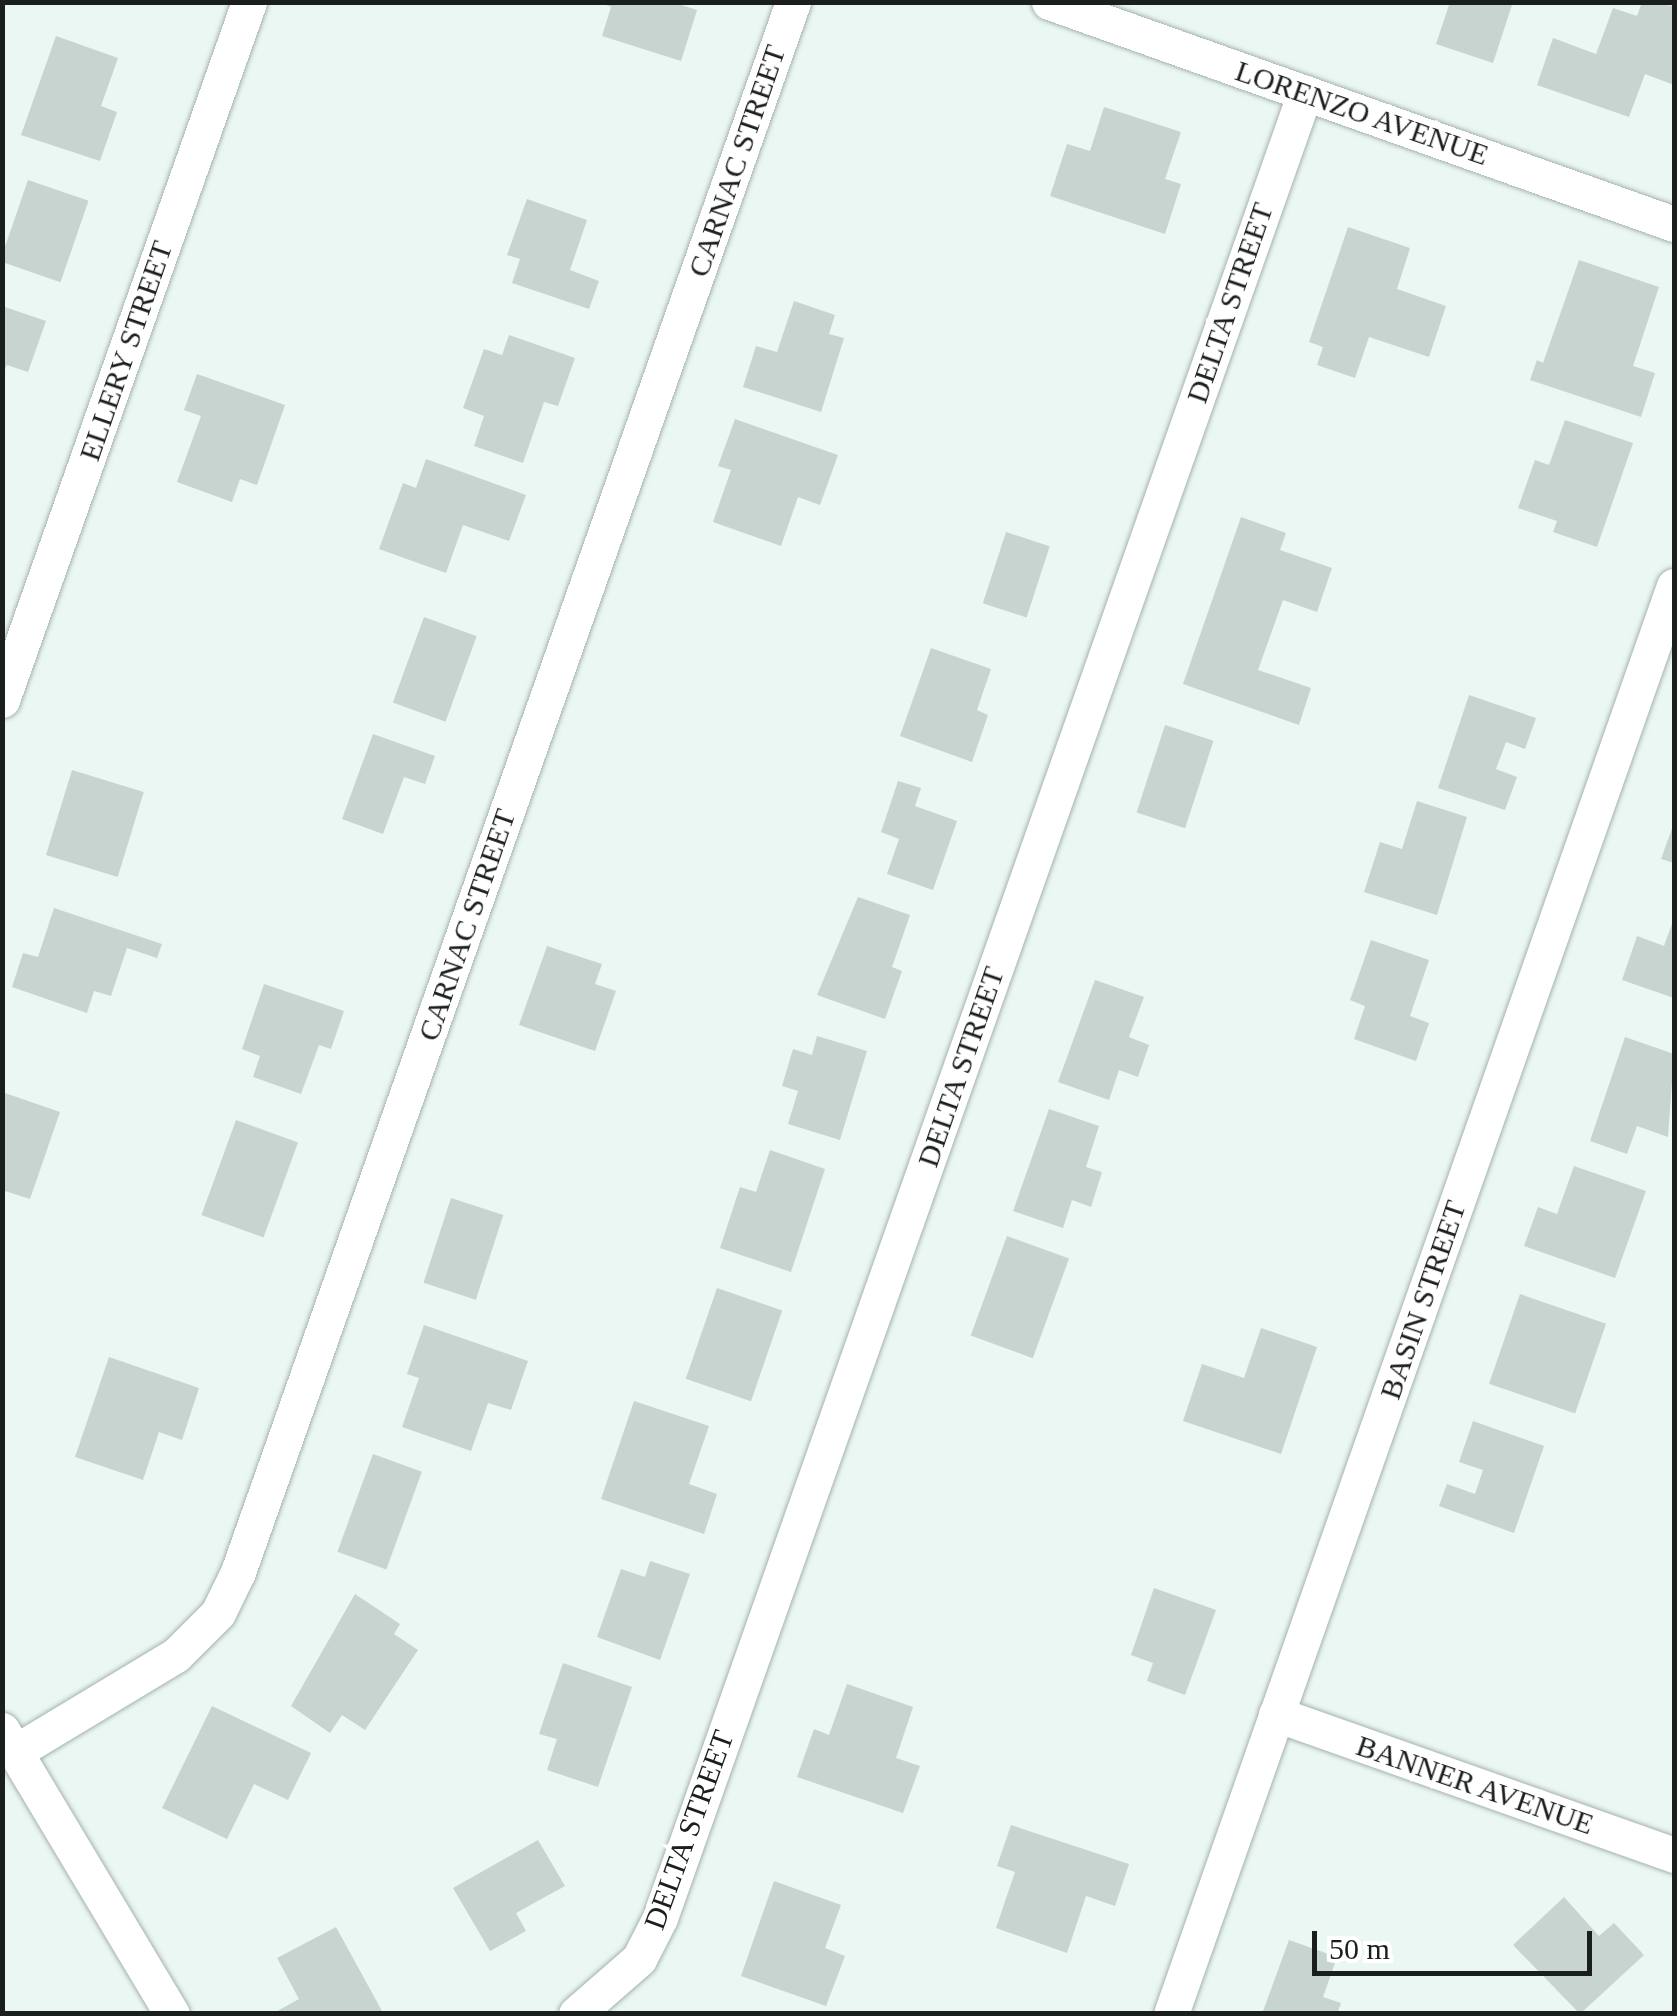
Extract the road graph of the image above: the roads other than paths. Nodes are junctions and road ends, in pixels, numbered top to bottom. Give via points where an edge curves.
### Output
1 (249, 2) edge
2 (793, 2) edge
3 (1049, 2) edge
4 (1304, 93) junction
5 (1674, 224) edge
6 (1674, 586) edge
7 (2, 700) edge
8 (1276, 1714) junction
9 (9, 1741) edge
10 (1674, 1855) edge
11 (172, 2014) edge
12 (576, 2014) edge
13 (1170, 2014) edge

1 - 7 street, ELLERY STREET
2 - 9 street, CARNAC STREET via 238,1572 218,1613 176,1656
3 - 4 street, LORENZO AVENUE
4 - 5 street, LORENZO AVENUE
4 - 12 street, DELTA STREET via 660,1918 639,1959
6 - 8 street, BASIN STREET
8 - 10 street, BANNER AVENUE
8 - 13 street, BASIN STREET
9 - 11 street

